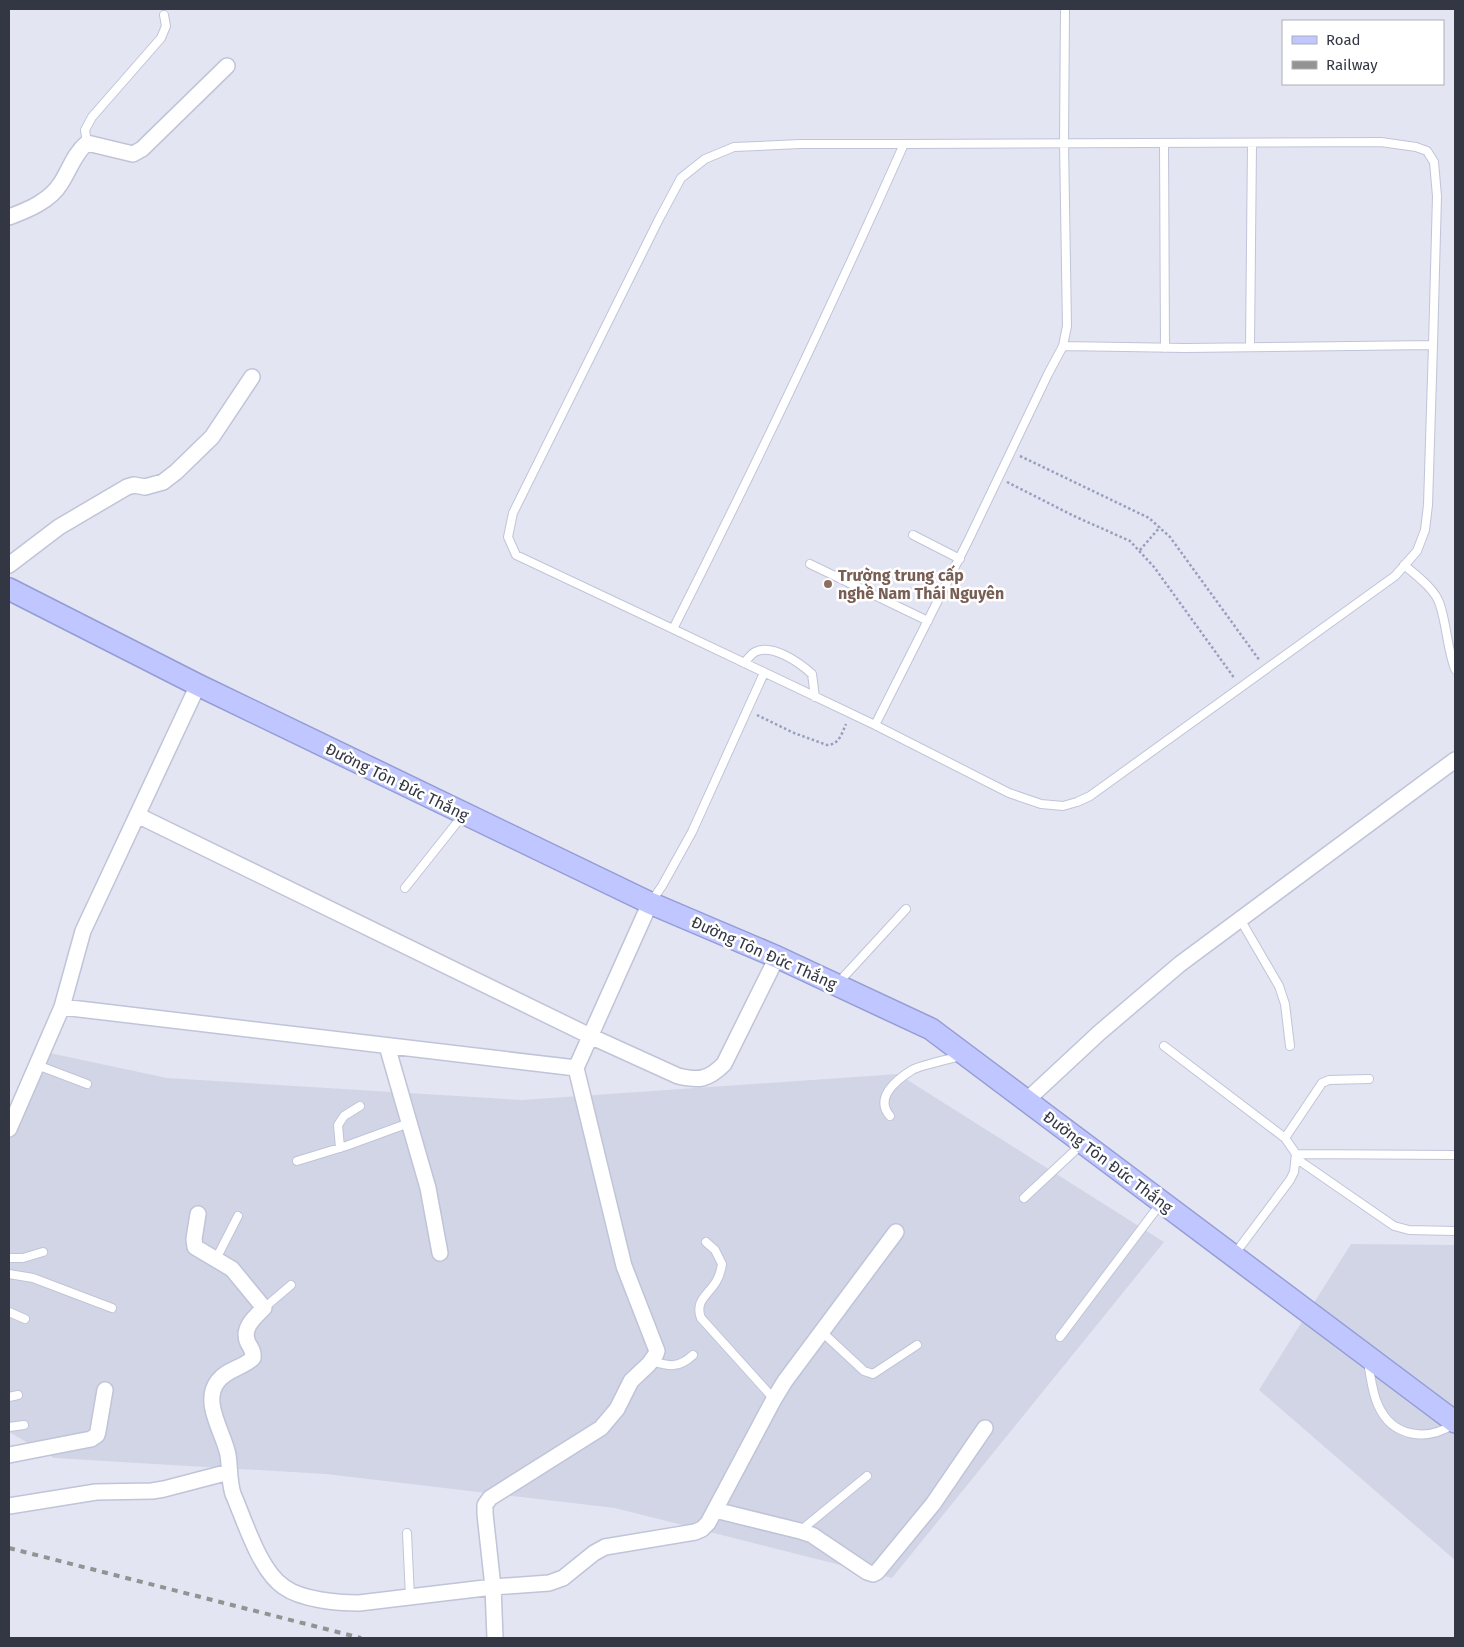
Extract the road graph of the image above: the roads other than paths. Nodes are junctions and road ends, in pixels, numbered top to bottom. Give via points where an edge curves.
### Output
1 (1065, 9) edge
2 (164, 15) dead end
3 (227, 66) dead end
4 (87, 143) junction
5 (1064, 143) junction
6 (1164, 143) junction
7 (1252, 143) junction
8 (904, 144) junction
9 (9, 217) edge
10 (1434, 344) junction
11 (1063, 346) junction
12 (1250, 347) junction
13 (1165, 348) junction
14 (252, 377) dead end
15 (912, 535) dead end
16 (960, 559) junction
17 (810, 564) dead end
18 (9, 565) edge
19 (1404, 565) junction
20 (9, 589) edge
21 (928, 621) junction
22 (673, 629) junction
23 (744, 663) junction
24 (1455, 669) edge
25 (764, 673) junction
26 (198, 685) junction
27 (815, 697) junction
28 (875, 725) junction
29 (1455, 760) edge
30 (464, 814) junction
31 (137, 815) junction
32 (405, 888) dead end
33 (650, 903) junction
34 (906, 909) dead end
35 (1240, 920) junction
36 (777, 957) junction
37 (836, 985) junction
38 (62, 1007) junction
39 (590, 1036) junction
40 (387, 1046) junction
41 (1164, 1046) dead end
42 (1290, 1046) dead end
43 (966, 1055) junction
44 (37, 1066) junction
45 (576, 1068) junction
46 (1369, 1079) dead end
47 (87, 1084) dead end
48 (1027, 1100) junction
49 (360, 1106) dead end
50 (890, 1116) dead end
51 (409, 1123) junction
52 (9, 1129) edge
53 (1285, 1138) junction
54 (1084, 1143) junction
55 (340, 1148) junction
56 (1455, 1155) edge
57 (1296, 1157) junction
58 (297, 1161) dead end
59 (1024, 1198) dead end
60 (1162, 1202) junction
61 (198, 1214) dead end
62 (238, 1216) dead end
63 (1455, 1231) edge
64 (896, 1232) dead end
65 (706, 1242) dead end
66 (43, 1252) dead end
67 (440, 1253) dead end
68 (1234, 1256) junction
69 (9, 1258) edge
70 (216, 1259) junction
71 (9, 1274) edge
72 (291, 1284) dead end
73 (112, 1308) dead end
74 (264, 1308) junction
75 (9, 1312) edge
76 (24, 1319) dead end
77 (822, 1332) junction
78 (1060, 1337) dead end
79 (917, 1345) dead end
80 (693, 1355) dead end
81 (1367, 1356) junction
82 (651, 1362) junction
83 (105, 1390) dead end
84 (18, 1395) dead end
85 (9, 1397) edge
86 (774, 1399) junction
87 (1455, 1423) edge
88 (24, 1425) dead end
89 (9, 1427) edge
90 (985, 1428) dead end
91 (9, 1455) edge
92 (229, 1472) junction
93 (867, 1476) dead end
94 (9, 1506) edge
95 (715, 1510) junction
96 (800, 1531) junction
97 (407, 1533) dead end
98 (493, 1587) junction
99 (410, 1597) junction
100 (496, 1638) edge

1 - 5 lane
2 - 4 lane via 166,26 161,38 92,117 85,130
3 - 4 street via 134,154
4 - 9 street via 48,197
5 - 6 lane
5 - 8 lane
5 - 11 lane via 1067,326
6 - 7 lane
6 - 13 lane
7 - 10 lane via 1381,142 1427,151 1434,162 1436,196
7 - 12 lane
8 - 22 lane via 809,351
8 - 22 lane via 734,147 705,159 681,178 513,513 508,537 516,554
10 - 12 lane
10 - 19 lane via 1425,530 1417,550
11 - 13 lane
11 - 16 lane
12 - 13 lane
14 - 18 street via 212,437 163,482 127,487 58,527
15 - 16 lane
16 - 21 lane
17 - 21 lane
19 - 24 lane via 1426,584 1440,603 1449,654
19 - 28 lane via 1395,576 1090,796 1077,802 1063,806 1040,804 1010,793
20 - 26 main road, Đường Tôn Đức Thắng
21 - 28 lane
22 - 23 lane
23 - 25 lane
23 - 27 lane via 754,652 761,650 792,658 812,674
25 - 27 lane
25 - 33 lane via 692,832
26 - 30 main road, Đường Tôn Đức Thắng
26 - 31 street
27 - 28 lane
29 - 35 street
30 - 32 lane
30 - 33 main road, Đường Tôn Đức Thắng
31 - 38 street via 83,931
31 - 39 street
33 - 36 main road, Đường Tôn Đức Thắng
33 - 39 street
34 - 37 lane
35 - 42 lane via 1279,986 1285,1004
35 - 48 street via 1150,988
36 - 37 main road, Đường Tôn Đức Thắng
36 - 39 street via 724,1064 714,1074 690,1079 678,1076
37 - 43 main road, Đường Tôn Đức Thắng via 932,1029
38 - 40 street
38 - 44 street
39 - 45 street
40 - 45 street
40 - 51 street
41 - 53 lane
43 - 48 main road, Đường Tôn Đức Thắng
43 - 50 lane via 912,1069 891,1086 885,1096 885,1110
44 - 47 lane
44 - 52 street
45 - 82 street via 624,1266 656,1346
46 - 53 lane via 1322,1083
48 - 54 main road, Đường Tôn Đức Thắng
49 - 55 lane via 344,1116 338,1125
51 - 55 lane
51 - 67 street via 428,1188
53 - 57 lane
54 - 59 lane
54 - 60 main road, Đường Tôn Đức Thắng
55 - 58 lane
56 - 57 lane
57 - 63 lane via 1394,1226 1409,1230
57 - 68 lane via 1290,1180
60 - 68 main road, Đường Tôn Đức Thắng
60 - 78 lane
61 - 70 street via 195,1247
62 - 70 lane
64 - 77 street
65 - 86 lane via 715,1250 722,1264 717,1280 700,1301 701,1318
66 - 69 lane
68 - 81 main road, Đường Tôn Đức Thắng
70 - 74 street via 232,1269
71 - 73 lane via 33,1278
72 - 74 lane
74 - 92 street via 246,1331 253,1358 223,1374 212,1396
75 - 76 lane
77 - 79 lane via 864,1371 873,1374
77 - 86 street
80 - 82 lane via 678,1366
81 - 87 main road, Đường Tôn Đức Thắng
81 - 87 lane via 1373,1394 1379,1407 1397,1428 1426,1435
82 - 98 street via 631,1381 601,1428 490,1498 485,1505
83 - 91 street via 98,1430 91,1439
84 - 85 lane
86 - 95 street
88 - 89 lane
90 - 96 street via 933,1504 877,1572 870,1574 812,1535
92 - 94 street via 152,1491 96,1492
92 - 99 street via 233,1494 262,1562 284,1588 301,1595 342,1603
93 - 96 lane
95 - 96 street
95 - 98 street via 702,1529 605,1547 564,1578 549,1583
97 - 99 lane
98 - 99 street
98 - 100 street

